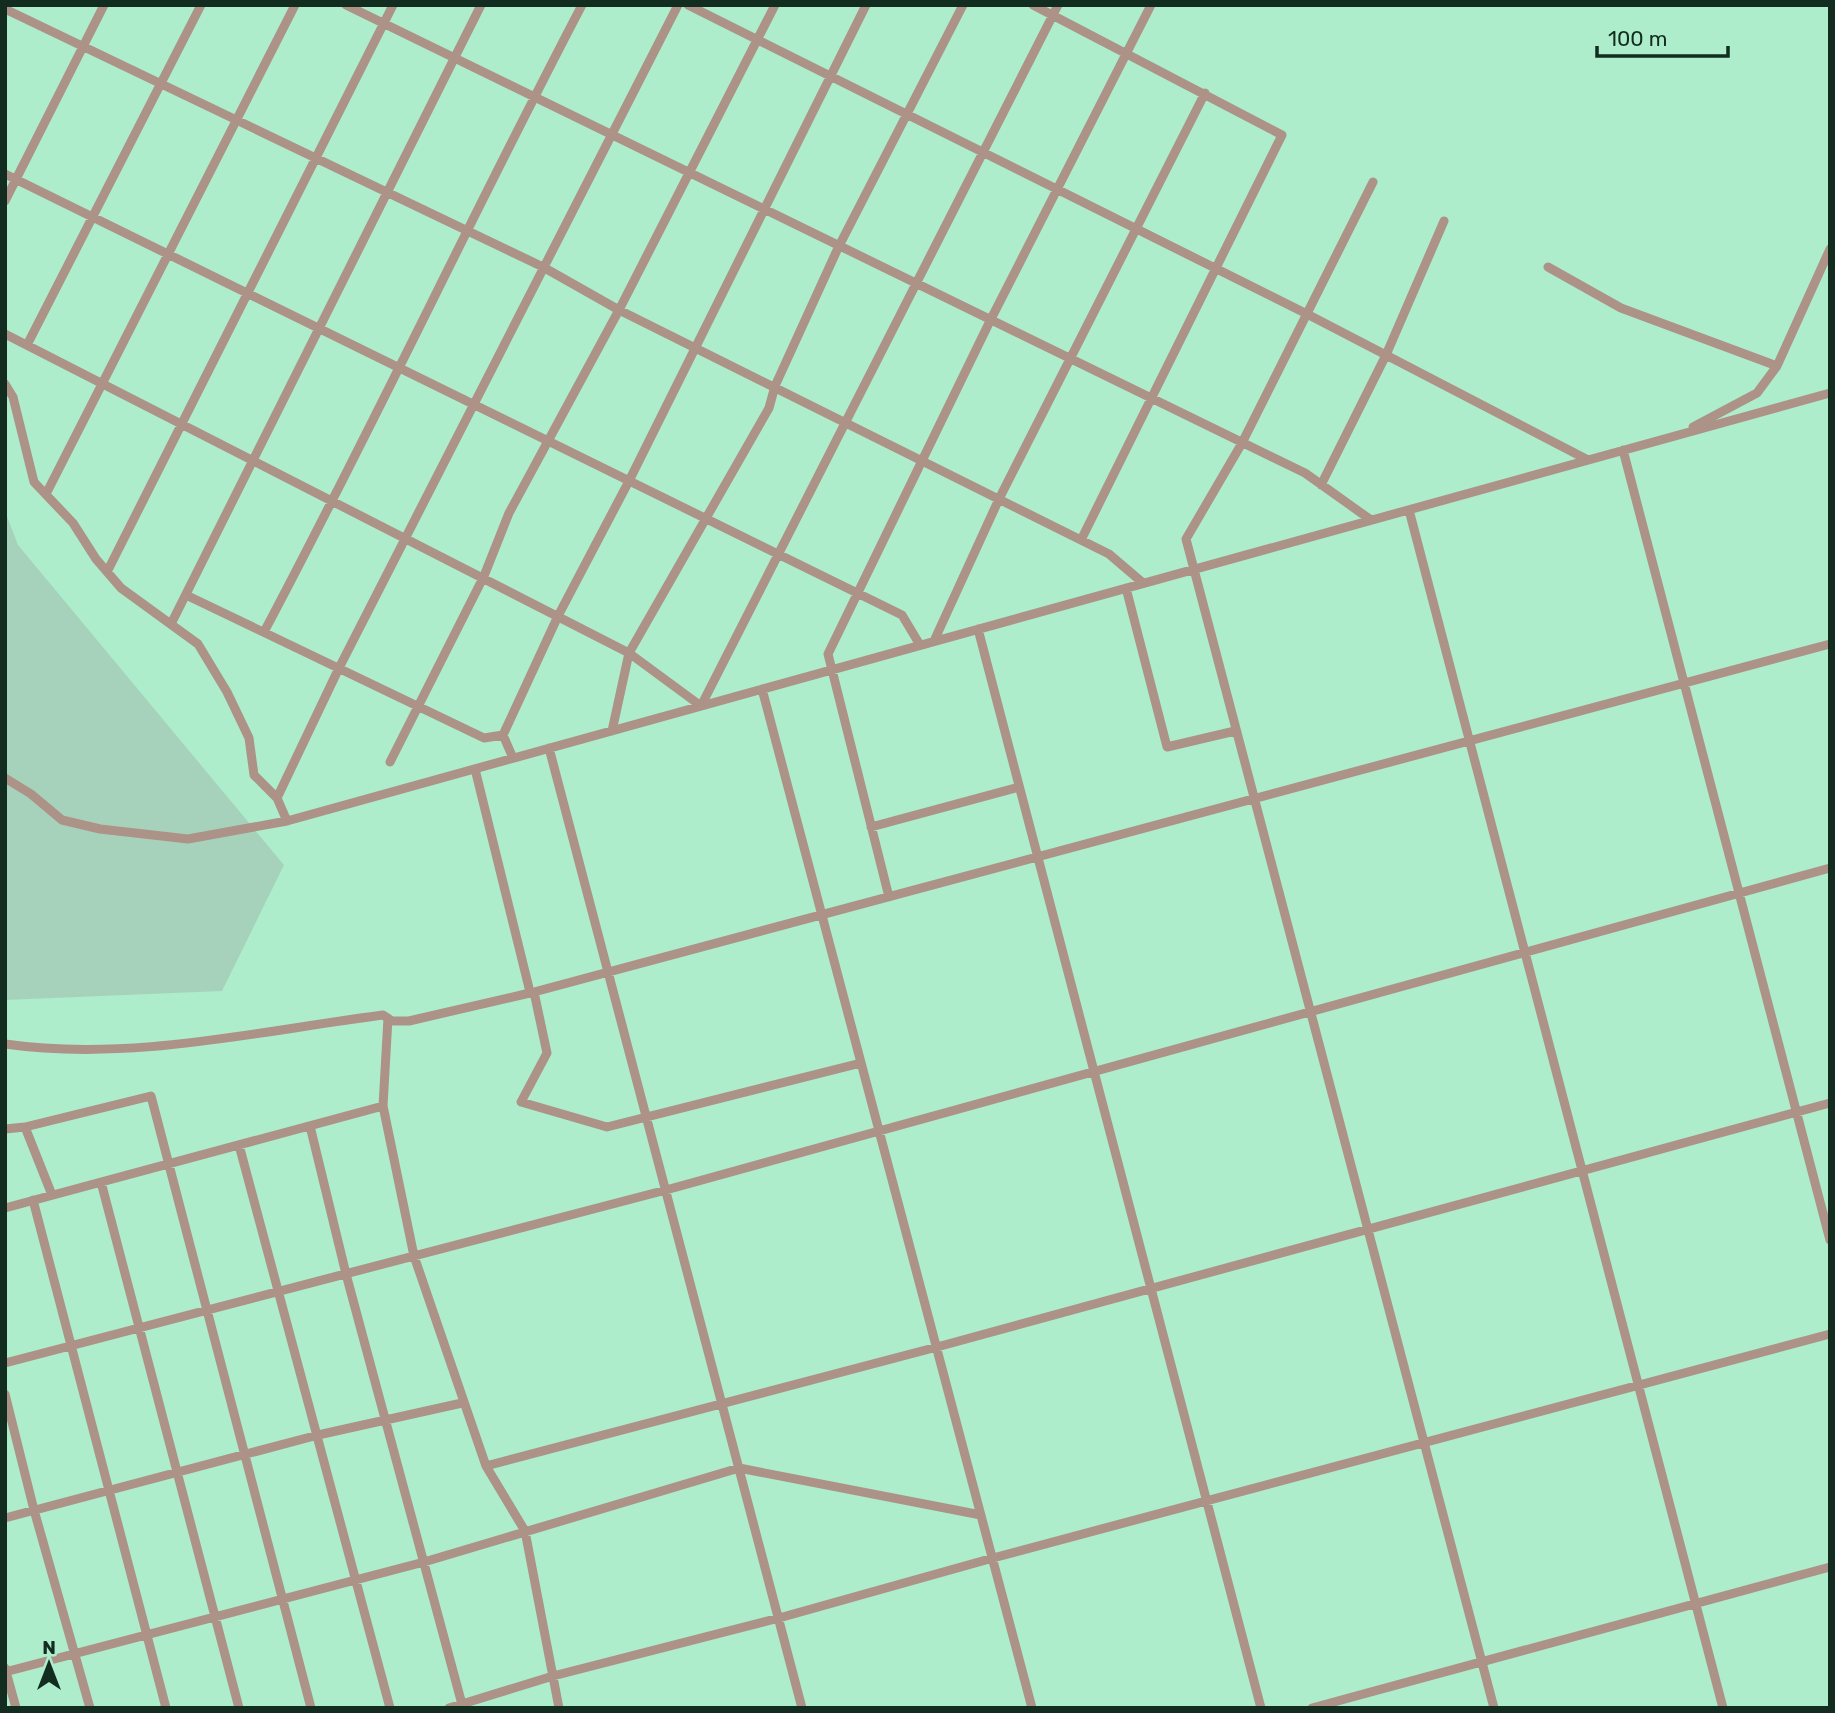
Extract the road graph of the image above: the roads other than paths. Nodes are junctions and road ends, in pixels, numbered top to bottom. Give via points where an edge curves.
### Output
1 (104, 5) edge
2 (201, 5) edge
3 (295, 5) edge
4 (346, 5) edge
5 (393, 5) edge
6 (481, 5) edge
7 (582, 5) edge
8 (678, 5) edge
9 (688, 5) edge
10 (775, 5) edge
11 (866, 5) edge
12 (963, 5) edge
13 (1033, 5) edge
14 (1058, 5) edge
15 (1151, 5) edge
16 (5, 7) edge
17 (1052, 15) junction
18 (383, 24) junction
19 (758, 41) junction
20 (84, 47) junction
21 (1128, 53) junction
22 (454, 59) junction
23 (830, 77) junction
24 (161, 84) junction
25 (1205, 93) junction
26 (533, 98) junction
27 (906, 114) junction
28 (236, 121) junction
29 (611, 135) junction
30 (983, 152) junction
31 (315, 159) junction
32 (688, 173) junction
33 (5, 174) edge
34 (16, 180) junction
35 (1373, 182) dead end
36 (1058, 190) junction
37 (387, 194) junction
38 (5, 201) edge
39 (765, 211) junction
40 (93, 217) junction
41 (1444, 221) dead end
42 (1137, 230) junction
43 (465, 231) junction
44 (838, 248) junction
45 (1830, 249) edge
46 (168, 254) junction
47 (543, 267) junction
48 (1548, 267) dead end
49 (1214, 268) junction
50 (915, 285) junction
51 (248, 293) junction
52 (619, 310) junction
53 (1307, 314) junction
54 (990, 321) junction
55 (320, 328) junction
56 (5, 334) edge
57 (27, 345) junction
58 (696, 348) junction
59 (1386, 355) junction
60 (1070, 359) junction
61 (1777, 366) junction
62 (401, 368) junction
63 (5, 384) edge
64 (102, 384) junction
65 (775, 386) junction
66 (1830, 393) edge
67 (1153, 400) junction
68 (475, 404) junction
69 (846, 422) junction
70 (181, 424) junction
71 (1679, 435) junction
72 (550, 440) junction
73 (1242, 443) junction
74 (1623, 450) junction
75 (253, 460) junction
76 (922, 460) junction
77 (1588, 460) junction
78 (629, 481) junction
79 (1321, 485) junction
80 (46, 494) junction
81 (999, 499) junction
82 (334, 501) junction
83 (1409, 510) junction
84 (707, 520) junction
85 (1371, 520) junction
86 (407, 538) junction
87 (1081, 540) junction
88 (778, 555) junction
89 (1192, 570) junction
90 (107, 572) junction
91 (484, 576) junction
92 (1143, 583) junction
93 (1126, 588) junction
94 (857, 593) junction
95 (186, 595) junction
96 (558, 616) junction
97 (171, 624) junction
98 (978, 629) junction
99 (264, 632) junction
100 (934, 641) junction
101 (1830, 644) edge
102 (920, 645) junction
103 (629, 653) junction
104 (340, 668) junction
105 (831, 670) junction
106 (1684, 684) junction
107 (762, 689) junction
108 (417, 706) junction
109 (701, 706) junction
110 (612, 731) junction
111 (1235, 731) junction
112 (503, 735) junction
113 (1469, 741) junction
114 (549, 748) junction
115 (513, 758) junction
116 (390, 762) dead end
117 (475, 769) junction
118 (5, 778) edge
119 (1019, 787) junction
120 (277, 798) junction
121 (1253, 799) junction
122 (287, 821) junction
123 (871, 827) junction
124 (1038, 857) junction
125 (1830, 869) edge
126 (1739, 894) junction
127 (889, 897) junction
128 (822, 915) junction
129 (1525, 953) junction
130 (608, 973) junction
131 (532, 992) junction
132 (1309, 1012) junction
133 (388, 1018) junction
134 (5, 1044) edge
135 (862, 1063) junction
136 (1094, 1072) junction
137 (1830, 1103) edge
138 (383, 1106) junction
139 (1796, 1112) junction
140 (646, 1117) junction
141 (310, 1125) junction
142 (25, 1127) junction
143 (5, 1129) edge
144 (880, 1131) junction
145 (239, 1145) junction
146 (169, 1164) junction
147 (1582, 1171) junction
148 (100, 1182) junction
149 (666, 1190) junction
150 (52, 1195) junction
151 (33, 1200) junction
152 (5, 1208) edge
153 (1367, 1230) junction
154 (1830, 1240) edge
155 (414, 1256) junction
156 (346, 1274) junction
157 (1151, 1289) junction
158 (280, 1291) junction
159 (206, 1310) junction
160 (139, 1328) junction
161 (1830, 1334) edge
162 (71, 1346) junction
163 (937, 1348) junction
164 (5, 1363) edge
165 (1639, 1386) junction
166 (5, 1394) edge
167 (462, 1403) junction
168 (721, 1404) junction
169 (385, 1420) junction
170 (318, 1435) junction
171 (1424, 1444) junction
172 (244, 1455) junction
173 (486, 1466) junction
174 (739, 1468) junction
175 (177, 1473) junction
176 (109, 1490) junction
177 (1207, 1503) junction
178 (34, 1510) junction
179 (981, 1515) junction
180 (5, 1518) edge
181 (525, 1531) junction
182 (993, 1558) junction
183 (424, 1562) junction
184 (1830, 1567) edge
185 (356, 1581) junction
186 (282, 1600) junction
187 (1696, 1604) junction
188 (215, 1617) junction
189 (779, 1618) junction
190 (147, 1635) junction
191 (76, 1654) junction
192 (1482, 1662) junction
193 (6, 1671) edge
194 (553, 1676) junction
195 (463, 1706) edge
196 (16, 1708) edge
197 (90, 1708) edge
198 (166, 1708) edge
199 (239, 1708) edge
200 (311, 1708) edge
201 (390, 1708) edge
202 (449, 1708) edge
203 (559, 1708) edge
204 (802, 1708) edge
205 (1032, 1708) edge
206 (1261, 1708) edge
207 (1312, 1708) edge
208 (1494, 1708) edge
209 (1723, 1708) edge

1 - 20 street
2 - 24 street
3 - 28 street
4 - 18 street
5 - 18 street
6 - 22 street
7 - 26 street
8 - 29 street
9 - 19 street
10 - 19 street
11 - 23 street
12 - 27 street
13 - 17 street
14 - 17 street
15 - 21 street
16 - 20 street
17 - 21 street
17 - 30 street
18 - 22 street
18 - 31 street
19 - 23 street
19 - 32 street
20 - 24 street
20 - 34 street
21 - 25 street
21 - 36 street
22 - 26 street
22 - 37 street
23 - 27 street
23 - 39 street
24 - 28 street
24 - 40 street
25 - 42 street
25 - 49 street via 1282,135
26 - 29 street
26 - 43 street
27 - 30 street
27 - 44 street
28 - 31 street
28 - 46 street
29 - 32 street
29 - 47 street
30 - 36 street
30 - 50 street
31 - 37 street
31 - 51 street
32 - 39 street
32 - 52 street
33 - 34 street
34 - 38 street
34 - 40 street
35 - 53 street
36 - 42 street
36 - 54 street
37 - 43 street
37 - 55 street
39 - 44 street
39 - 58 street
40 - 46 street
40 - 57 street
41 - 59 street
42 - 49 street
42 - 60 street
43 - 47 street
43 - 62 street
44 - 50 street
44 - 65 street
45 - 61 street
46 - 51 street
46 - 64 street
47 - 52 street
47 - 68 street
48 - 61 street via 1621,308
49 - 53 street
49 - 67 street
50 - 54 street
50 - 69 street
51 - 55 street
51 - 70 street
52 - 58 street
52 - 72 street
53 - 59 street
53 - 73 street
54 - 60 street
54 - 76 street
55 - 62 street
55 - 75 street
56 - 57 street
57 - 64 street
58 - 65 street
58 - 78 street
59 - 77 street
59 - 79 street
60 - 67 street
60 - 81 street
61 - 71 street via 1757,393
62 - 68 street
62 - 82 street
63 - 80 street via 13,397 34,482
64 - 70 street
64 - 80 street
65 - 69 street
65 - 84 street via 769,408
66 - 71 street
67 - 73 street
67 - 87 street
68 - 72 street
68 - 86 street
69 - 76 street
69 - 88 street
70 - 75 street
70 - 90 street
71 - 74 street
72 - 78 street
72 - 91 street via 509,513
73 - 79 street via 1306,473
73 - 89 street via 1186,540
74 - 77 street
74 - 106 street
75 - 82 street
75 - 95 street
76 - 81 street
76 - 94 street
77 - 83 street
78 - 84 street
78 - 96 street
79 - 85 street
80 - 90 street
81 - 87 street
81 - 100 street
82 - 86 street
82 - 99 street
83 - 85 street
83 - 113 street
84 - 88 street
84 - 103 street
85 - 89 street
86 - 91 street
86 - 104 street
87 - 92 street via 1109,554
88 - 94 street
88 - 109 street
89 - 92 street
89 - 111 street
90 - 97 street via 121,588
91 - 96 street
91 - 108 street
92 - 93 street
93 - 98 street
93 - 111 street via 1167,747
94 - 102 street via 902,615
94 - 105 street via 828,654
95 - 97 street
95 - 99 street
96 - 103 street
96 - 112 street
97 - 120 street via 204,653 248,738 254,775
98 - 100 street
98 - 119 street
99 - 104 street
100 - 102 street
101 - 106 street
102 - 105 street
103 - 109 street
103 - 110 street
104 - 108 street
104 - 120 street
105 - 107 street
105 - 123 street
106 - 113 street
106 - 126 street
107 - 109 street
107 - 128 street
108 - 112 street via 484,738
108 - 116 street
109 - 110 street
110 - 114 street
111 - 121 street
112 - 115 street
113 - 121 street
113 - 129 street
114 - 115 street
114 - 130 street
115 - 117 street
117 - 122 street
117 - 131 street
118 - 122 street via 62,820 100,829 188,839
119 - 123 street
119 - 124 street
120 - 122 street
121 - 124 street
121 - 132 street
123 - 127 street
124 - 127 street
124 - 136 street
125 - 126 street
126 - 129 street
126 - 139 street
127 - 128 street
128 - 130 street
128 - 135 street
129 - 132 street
129 - 147 street
130 - 131 street
130 - 140 street
131 - 133 street via 409,1021
131 - 140 street via 547,1053 521,1102 607,1127
132 - 136 street
132 - 153 street
133 - 134 street via 383,1015 141,1048 56,1051
133 - 138 street
135 - 140 street
135 - 144 street
136 - 144 street
136 - 157 street
137 - 139 street
138 - 141 street
138 - 155 street
139 - 147 street
139 - 154 street
140 - 149 street
141 - 145 street
141 - 156 street
142 - 143 street
142 - 146 street via 151,1096
142 - 150 street
144 - 149 street
144 - 163 street
145 - 146 street
145 - 158 street
146 - 148 street
146 - 159 street
147 - 153 street
147 - 165 street
148 - 150 street
148 - 160 street
149 - 155 street
149 - 168 street
150 - 151 street
151 - 152 street
151 - 162 street
153 - 157 street
153 - 171 street
155 - 156 street
155 - 167 street
156 - 158 street
156 - 169 street
157 - 163 street
157 - 177 street
158 - 159 street
158 - 170 street
159 - 160 street
159 - 172 street
160 - 162 street
160 - 175 street
161 - 165 street
162 - 164 street
162 - 176 street
163 - 168 street
163 - 179 street
165 - 171 street
165 - 187 street
166 - 178 street
167 - 169 street
167 - 173 street
168 - 173 street
168 - 174 street
169 - 170 street
169 - 183 street
170 - 172 street
170 - 185 street
171 - 177 street
171 - 192 street
172 - 175 street
172 - 186 street
173 - 181 street
174 - 179 street
174 - 181 street
174 - 189 street
175 - 176 street
175 - 188 street
176 - 178 street
176 - 190 street
177 - 182 street
177 - 206 street
178 - 180 street
178 - 191 street
179 - 182 street
181 - 183 street
181 - 194 street
182 - 189 street
182 - 205 street
183 - 185 street
183 - 195 street
184 - 187 street
185 - 186 street
185 - 201 street
186 - 188 street
186 - 200 street
187 - 192 street
187 - 209 street
188 - 190 street
188 - 199 street
189 - 194 street
189 - 204 street
190 - 191 street
190 - 198 street
191 - 193 street
191 - 197 street
192 - 207 street
192 - 208 street
193 - 196 street
194 - 195 street
194 - 203 street
195 - 202 street

